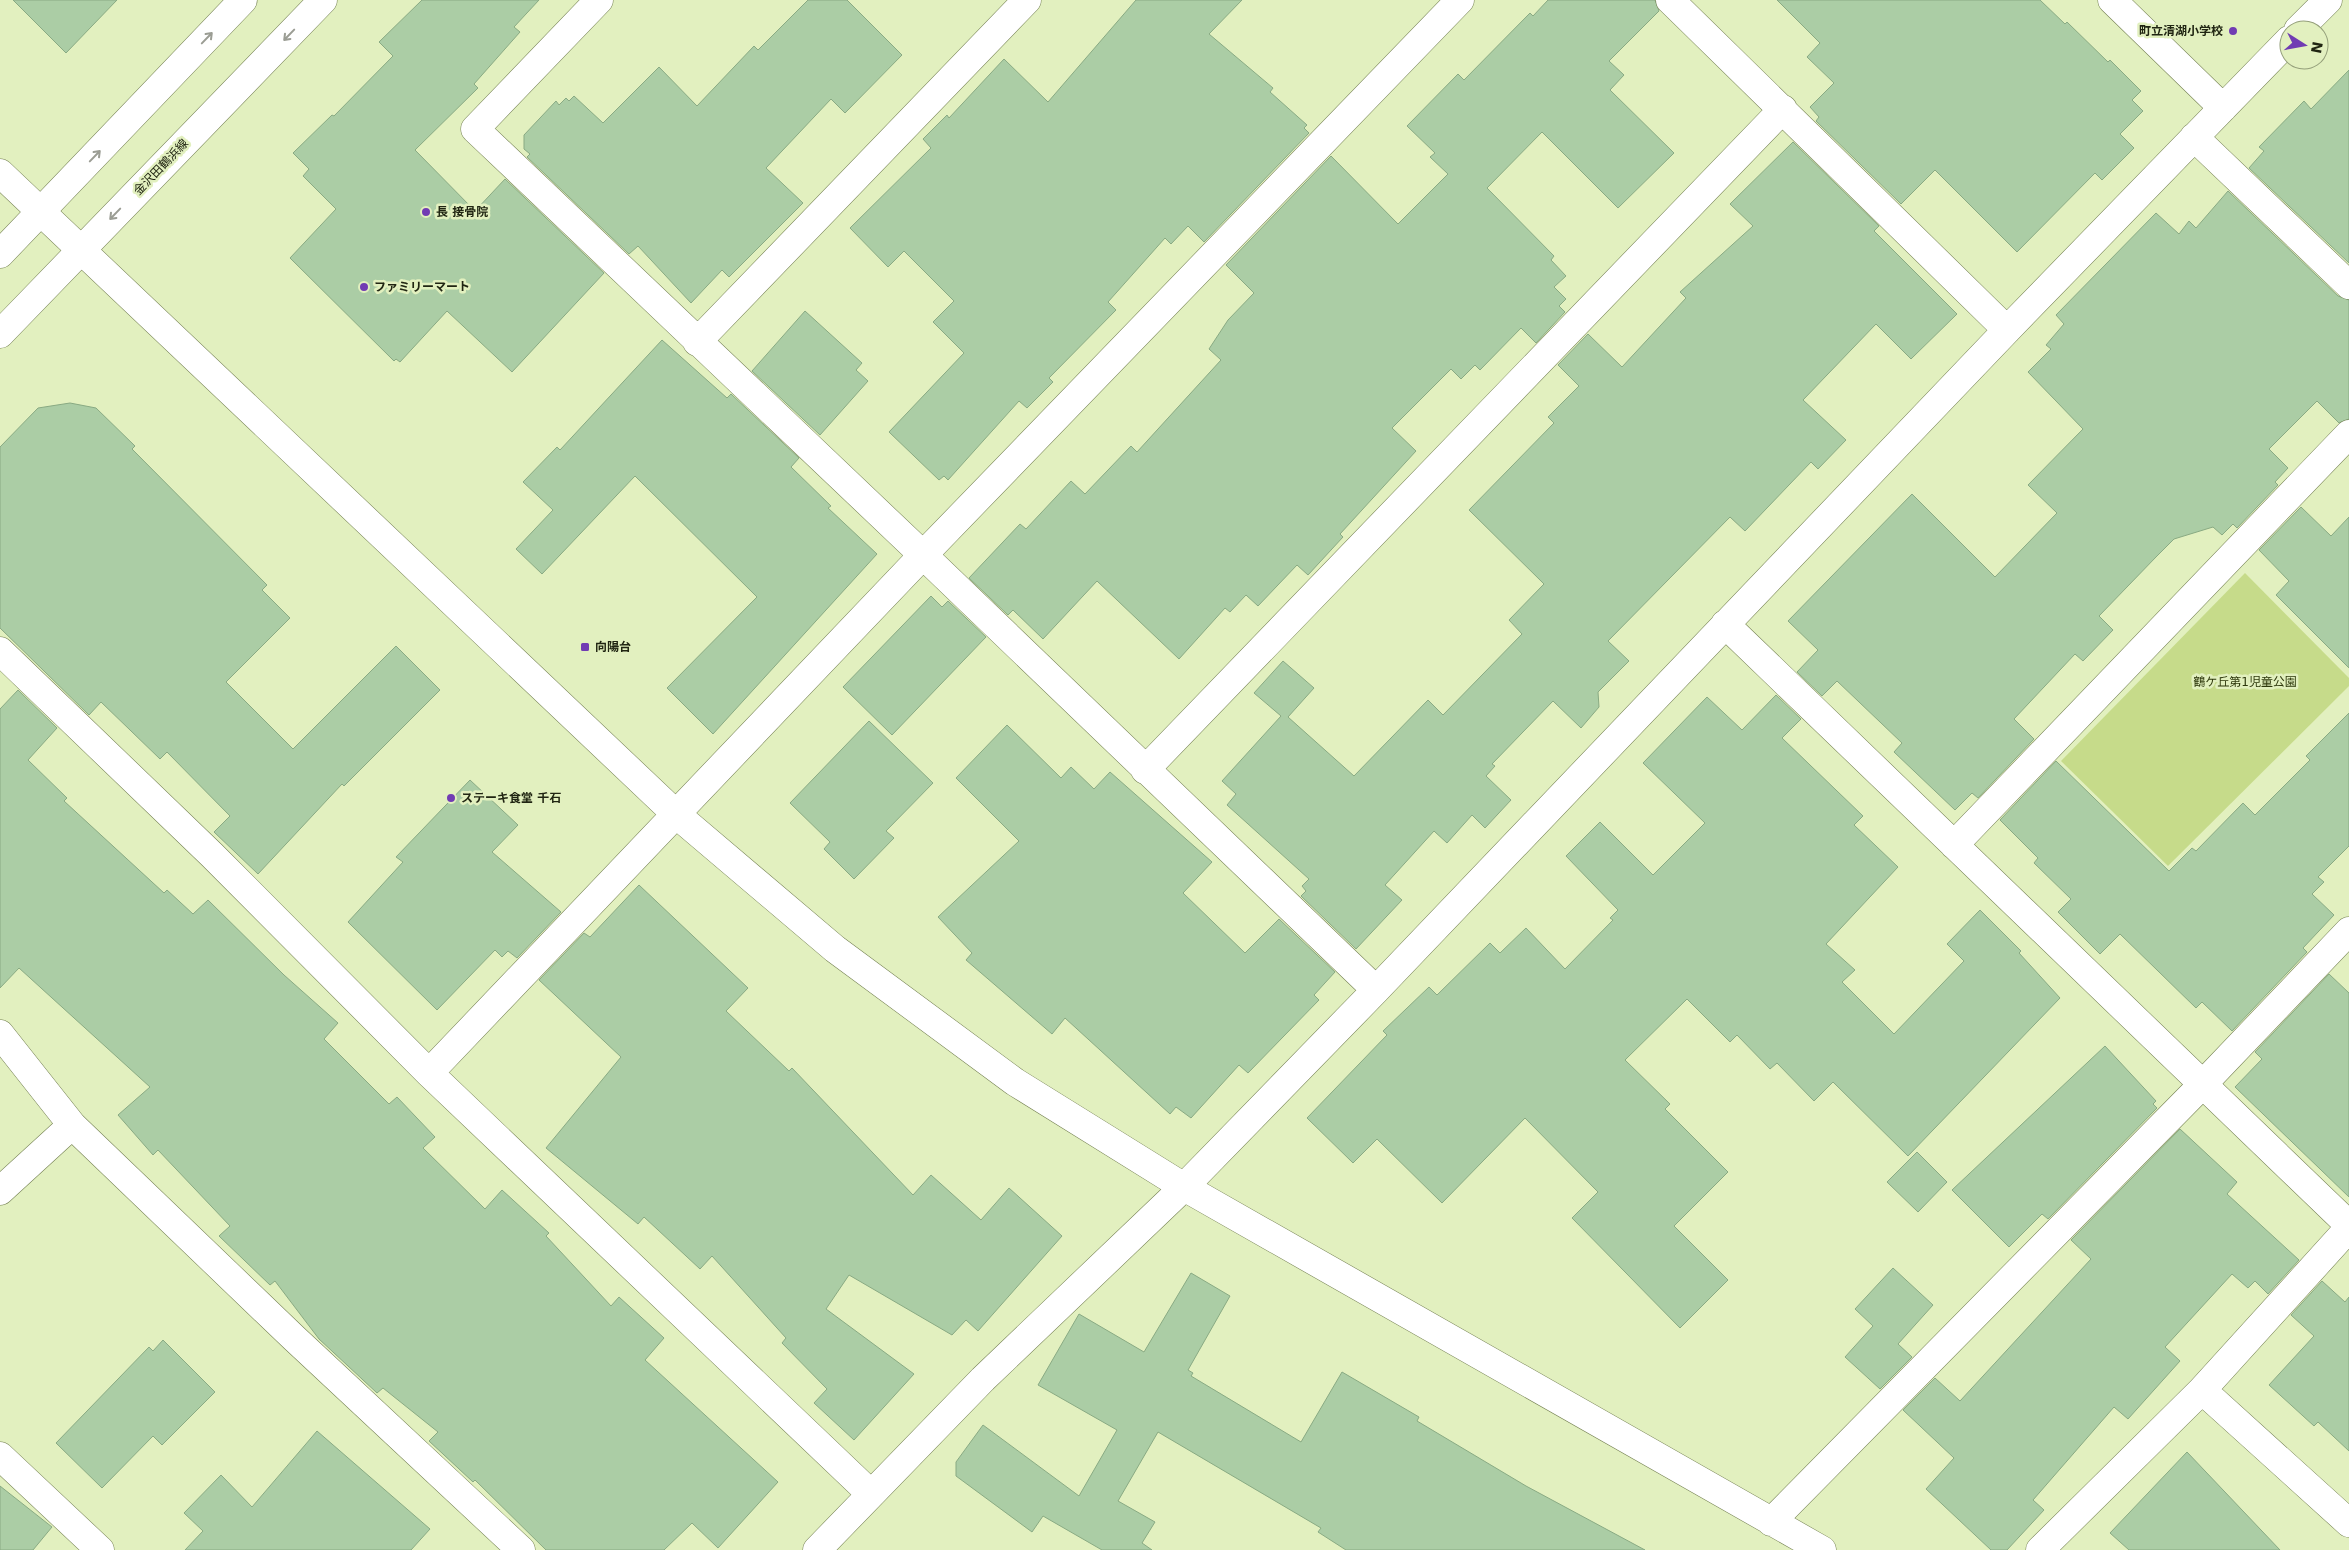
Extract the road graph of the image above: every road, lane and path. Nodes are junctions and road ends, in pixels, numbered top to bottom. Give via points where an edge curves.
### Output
1 (243, 0) edge
2 (323, 0) edge
3 (599, 0) edge
4 (1027, 0) edge
5 (1460, 0) edge
6 (1670, 0) edge
7 (2112, 0) edge
8 (2328, 0) edge
9 (2308, 20) edge
10 (2279, 50) edge
11 (2223, 108) junction
12 (1783, 109) junction
13 (2194, 137) junction
14 (0, 173) edge
15 (42, 212) junction
16 (80, 250) junction
17 (0, 254) edge
18 (2349, 285) edge
19 (2007, 330) junction
20 (0, 334) edge
21 (697, 342) junction
22 (2349, 434) edge
23 (923, 554) junction
24 (1725, 624) junction
25 (0, 651) edge
26 (1145, 770) junction
27 (677, 815) junction
28 (1954, 845) junction
29 (2349, 931) edge
30 (1376, 990) junction
31 (0, 1034) edge
32 (429, 1073) junction
33 (2203, 1084) junction
34 (72, 1126) junction
35 (1184, 1187) junction
36 (0, 1191) edge
37 (2349, 1226) edge
38 (2202, 1390) junction
39 (0, 1456) edge
40 (871, 1494) junction
41 (1771, 1522) junction
42 (2349, 1523) edge
43 (100, 1550) edge
44 (521, 1550) edge
45 (817, 1550) edge
46 (1822, 1550) edge
47 (2040, 1550) edge

15 -> 1 street
2 -> 16 street, 金沢田鶴浜線
3 - 21 street via 475,129
4 - 21 street
5 - 23 street
6 - 12 street
7 - 11 street
8 - 9 street
10 - 11 street
11 - 13 street
12 - 19 street
12 - 26 street
13 - 18 street
13 - 19 street
14 - 15 street
15 - 16 street
15 - 17 street
16 - 20 street, 金沢田鶴浜線
16 - 27 street
19 - 24 street
21 - 23 street
22 - 28 street
23 - 26 street
23 - 27 street
24 - 28 street
24 - 30 street
25 - 32 street via 212,855
26 - 30 street
27 - 32 street
27 - 35 street via 835,949 1015,1082
28 - 33 street
29 - 33 street
30 - 35 street
31 - 34 street
32 - 40 street
33 - 37 street
33 - 41 street
34 - 36 street
34 - 44 street
35 - 40 street via 983,1379
35 - 41 street
37 - 38 street
38 - 42 street
38 - 47 street
39 - 43 street
40 - 45 street
41 - 46 street

